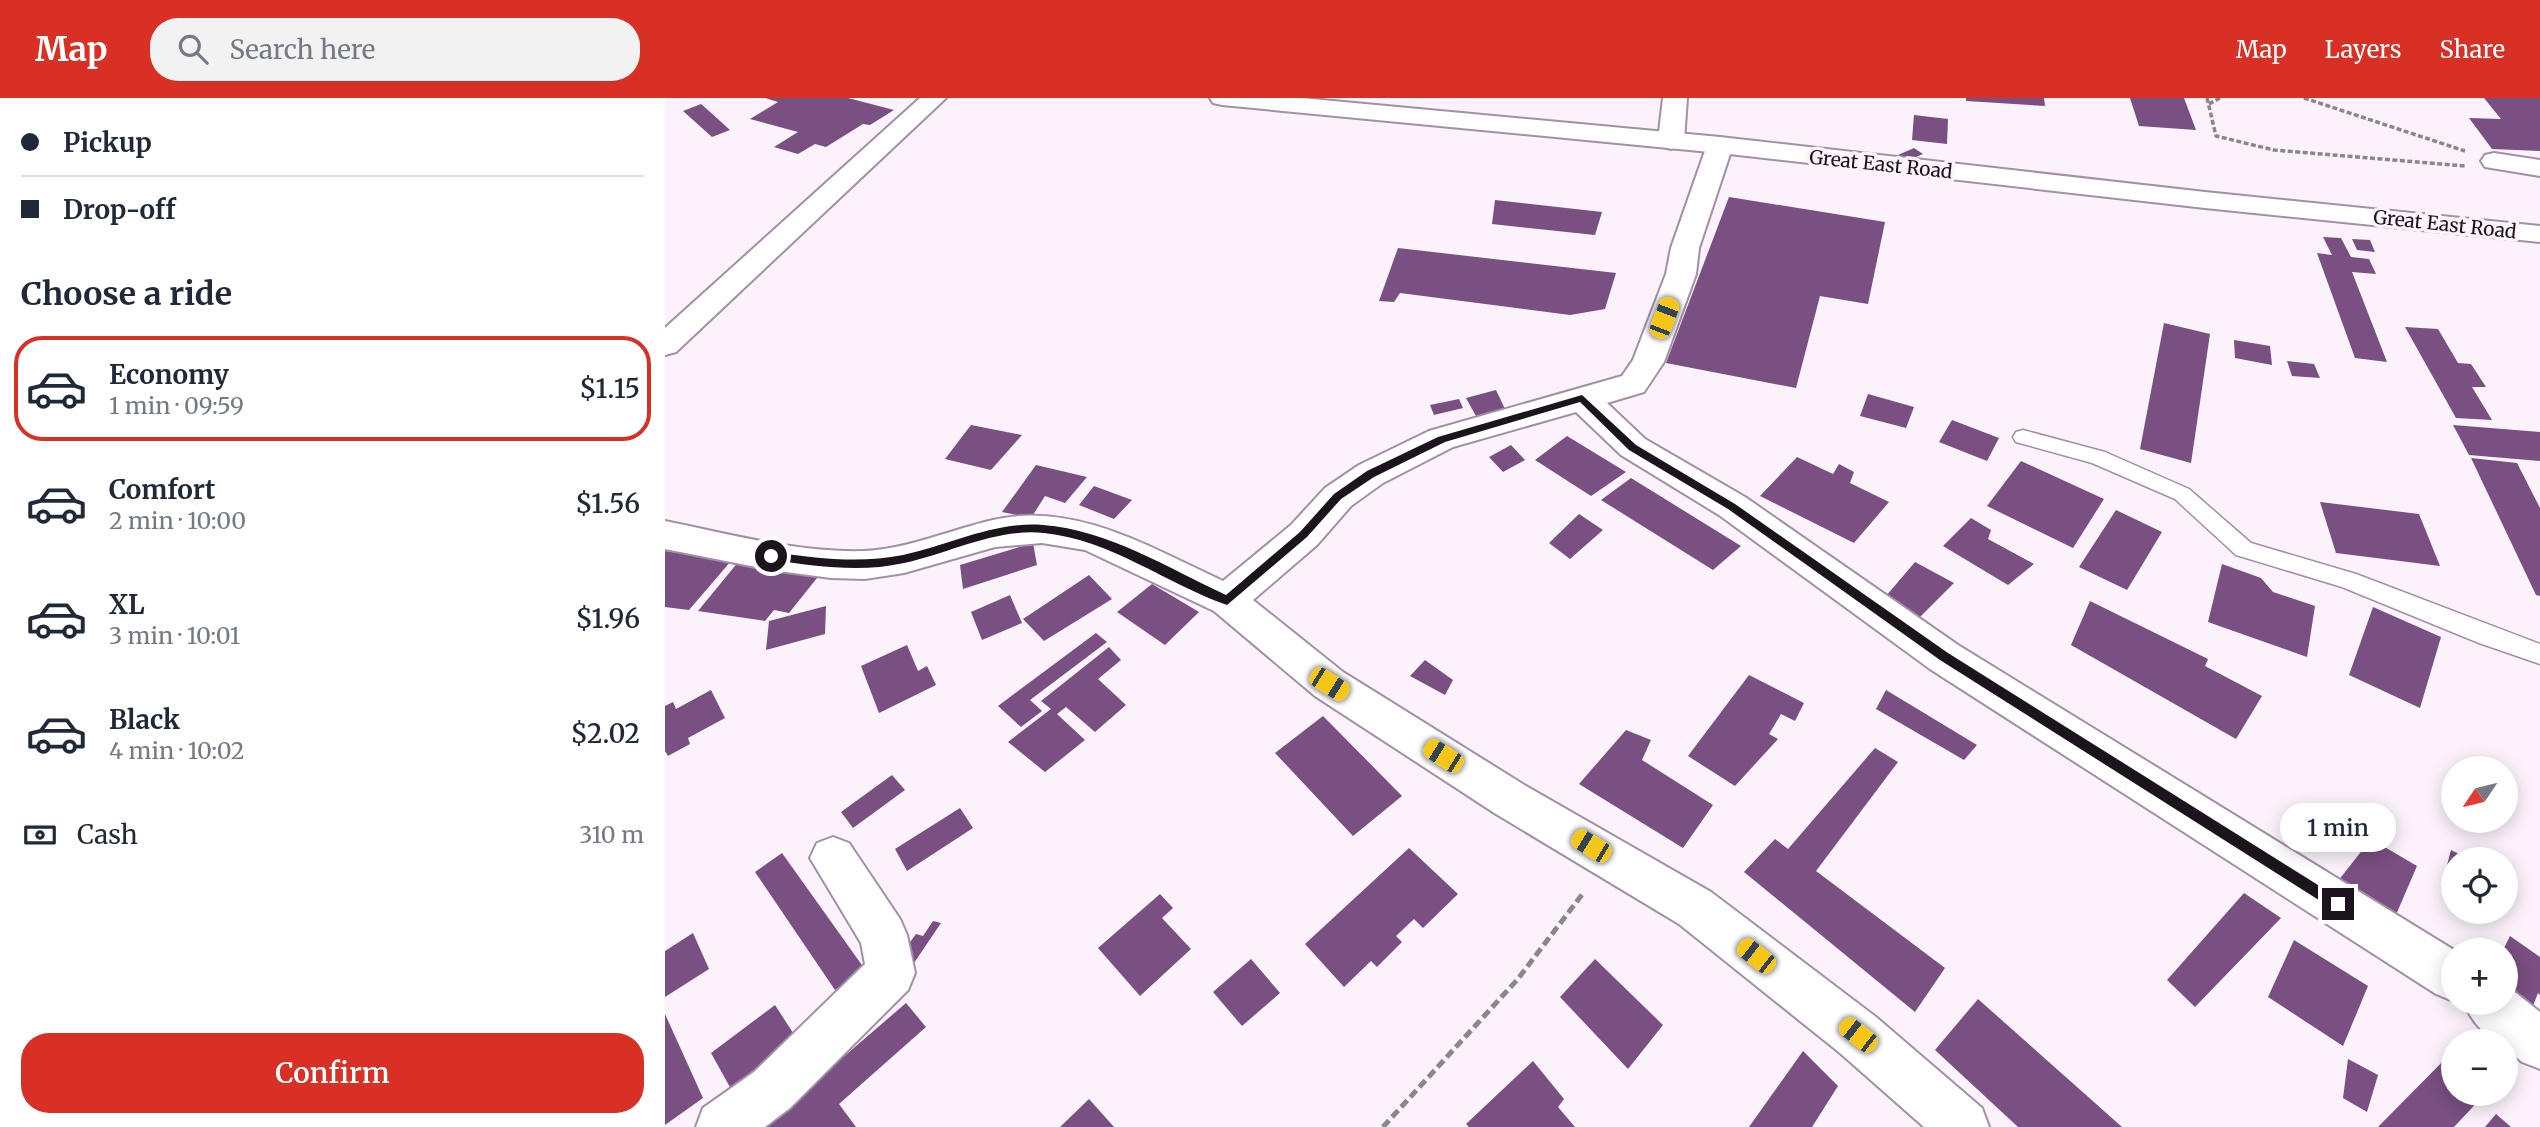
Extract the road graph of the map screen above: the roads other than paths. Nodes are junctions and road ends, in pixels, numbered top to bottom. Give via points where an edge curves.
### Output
1 (934, 98) edge
2 (1222, 98) edge
3 (1675, 98) edge
4 (1671, 141) junction
5 (1720, 145) junction
6 (2494, 161) road end
7 (2540, 169) edge
8 (2540, 234) edge
9 (665, 345) edge
10 (1582, 398) junction
11 (2023, 437) dead end
12 (665, 535) edge
13 (1227, 600) junction
14 (2540, 654) edge
15 (833, 858) dead end
16 (2441, 969) edge
17 (2504, 1015) edge
18 (2540, 1044) edge
19 (723, 1127) edge
20 (1963, 1127) edge

1 - 9 main road
2 - 4 main road, Great East Road
3 - 4 main road
4 - 5 main road, Great East Road
5 - 8 main road, Great East Road
5 - 10 main road via 1685,248 1681,274 1647,362 1633,384
6 - 7 main road
10 - 13 main road via 1441,439 1371,474 1338,496 1304,534
10 - 16 main road via 1633,447 1731,506 1944,657
11 - 14 lane via 2098,457 2182,494 2244,548 2348,580
12 - 13 main road via 771,556 865,565 995,533 1042,529 1092,537
13 - 20 main road via 1329,684 1511,800 1695,908 1858,1035
15 - 19 main road via 883,935 891,973 772,1090
17 - 18 main road

